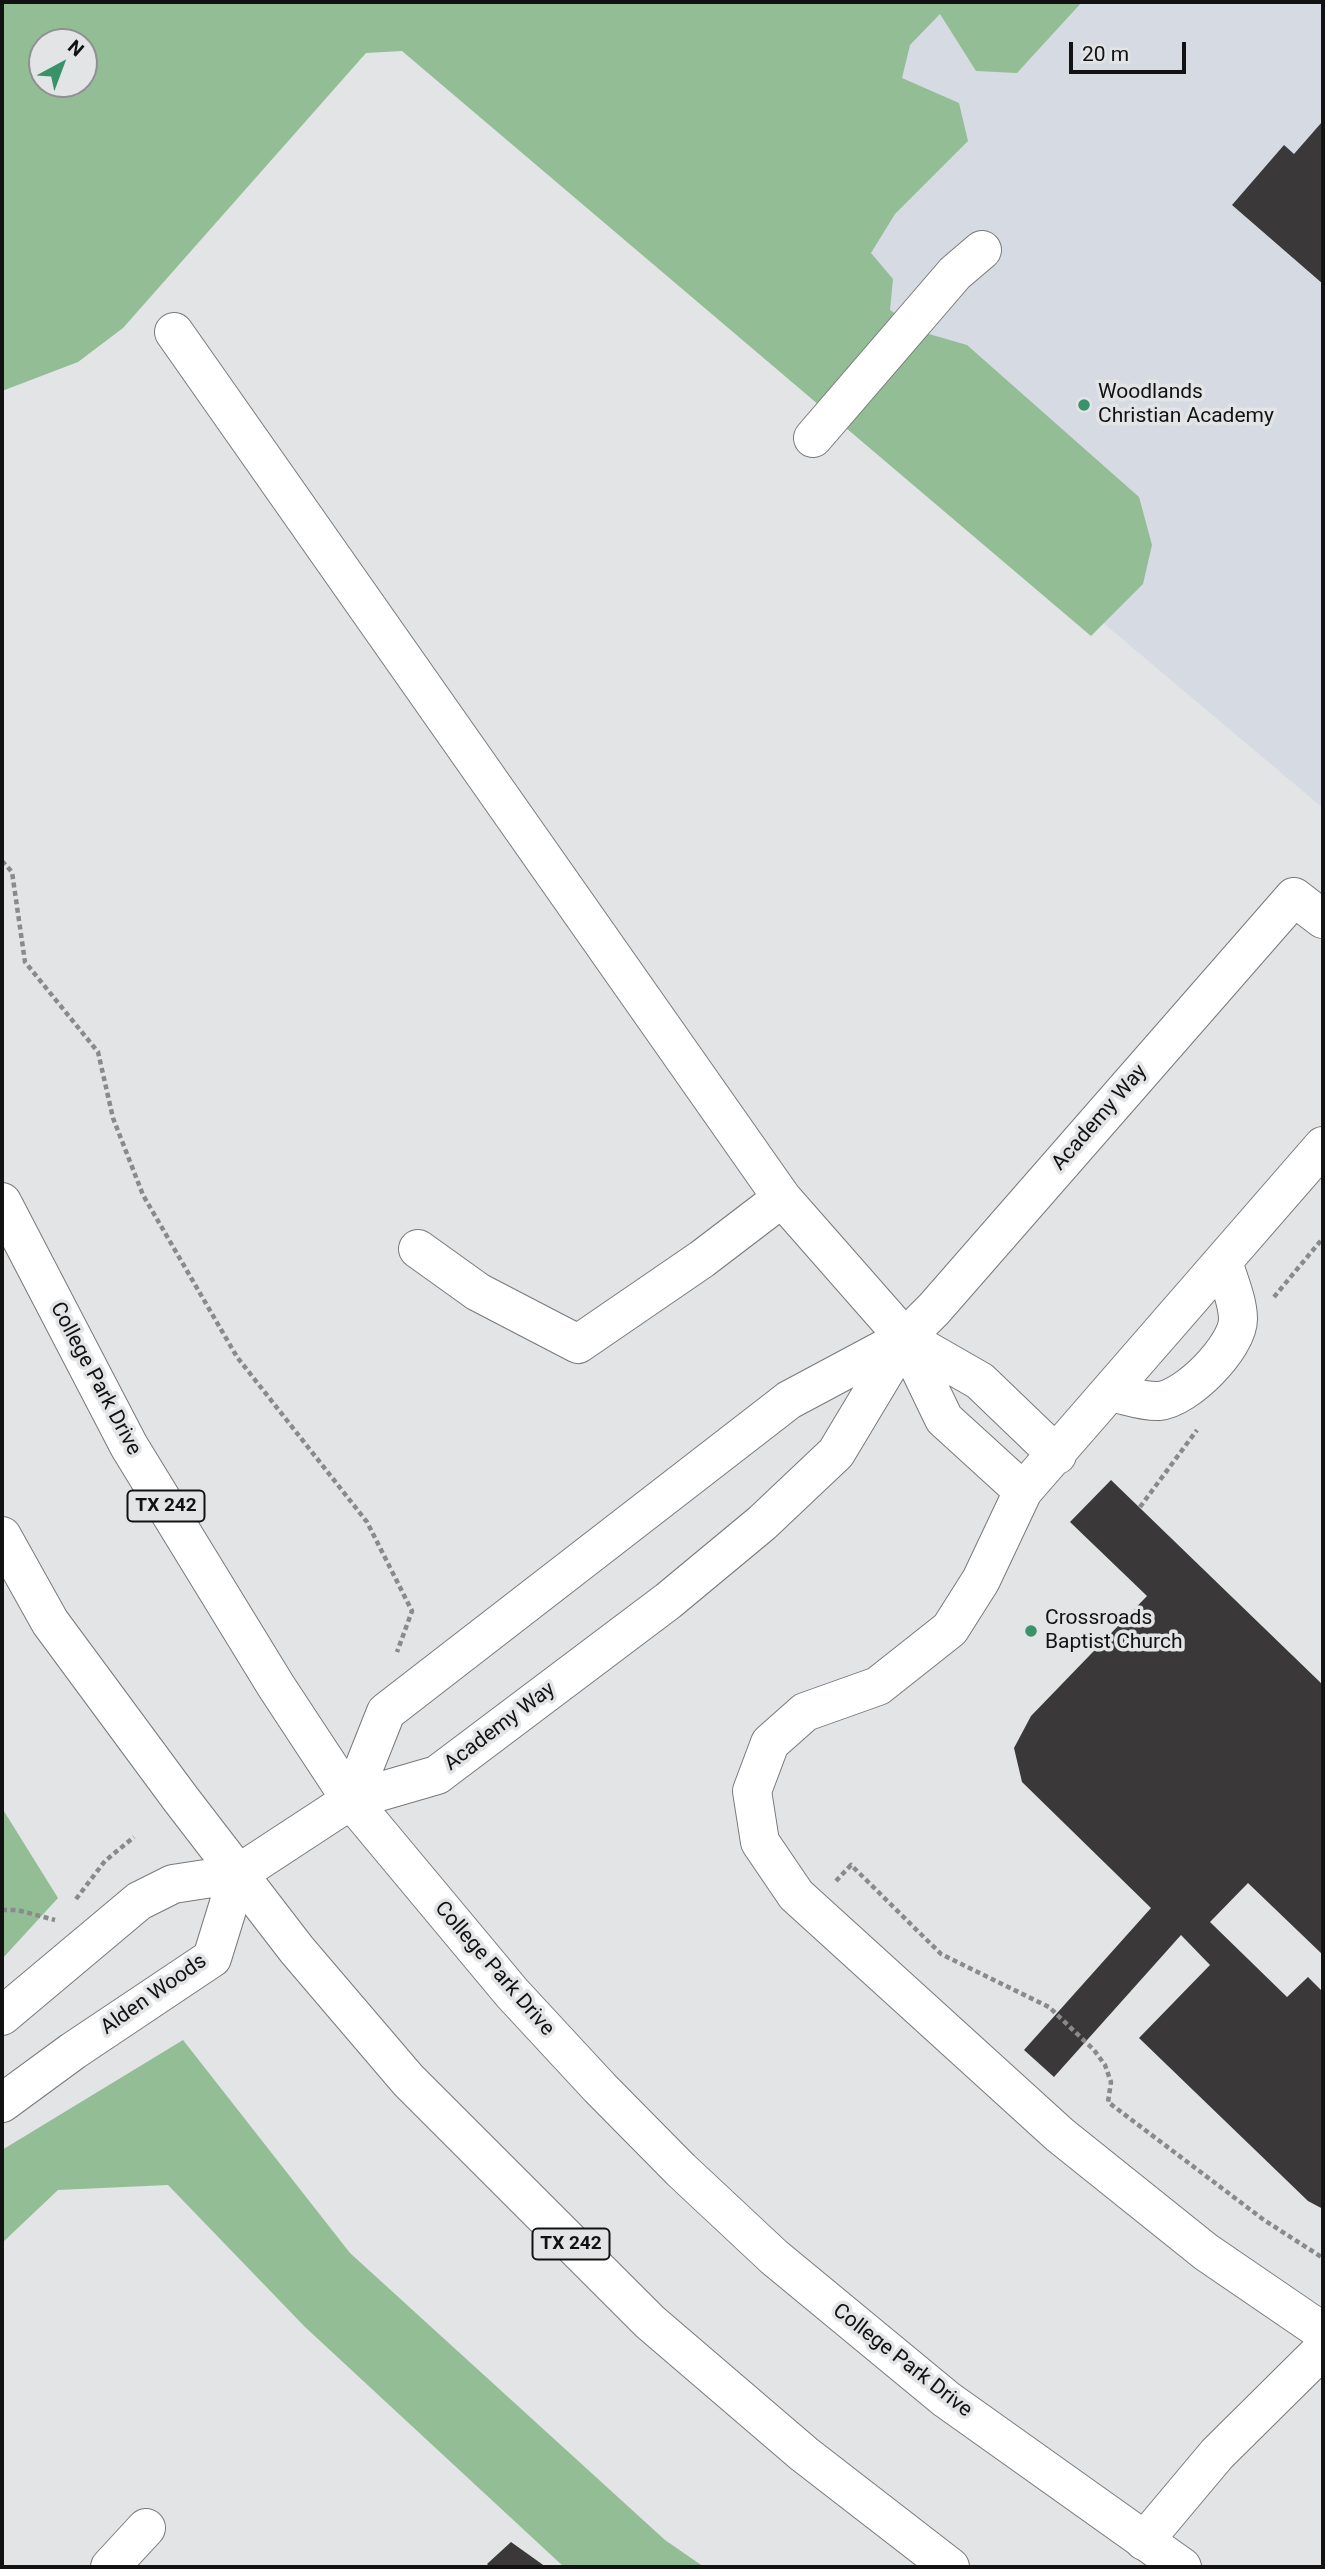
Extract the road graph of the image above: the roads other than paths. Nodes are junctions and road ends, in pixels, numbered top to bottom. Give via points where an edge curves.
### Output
1 (982, 250) dead end
2 (174, 332) dead end
3 (813, 438) dead end
4 (1309, 908) edge
5 (1323, 1146) edge
6 (782, 1198) junction
7 (2, 1202) edge
8 (418, 1249) dead end
9 (1223, 1261) junction
10 (905, 1338) junction
11 (1111, 1392) junction
12 (1056, 1455) junction
13 (1023, 1491) junction
14 (2, 1536) edge
15 (351, 1800) junction
16 (238, 1874) junction
17 (2, 2016) edge
18 (2, 2103) edge
19 (1323, 2332) edge
20 (1323, 2349) edge
21 (146, 2528) dead end
22 (1144, 2541) junction
23 (110, 2567) edge
24 (950, 2567) edge
25 (1182, 2567) edge

1 - 3 main road via 955,273
2 - 6 main road
4 - 10 main road, Academy Way
5 - 9 main road
6 - 8 main road via 578,1344 478,1292
6 - 10 main road
7 - 15 main road, College Park Drive / TX 242 via 129,1446
9 - 11 main road
9 - 11 main road via 1238,1320 1232,1342 1177,1397 1158,1401
10 - 12 main road via 980,1381
10 - 13 main road via 944,1419
10 - 15 main road, Academy Way via 789,1400 386,1712
10 - 15 main road, Academy Way via 836,1453 762,1523 437,1775
11 - 12 main road
12 - 13 main road
13 - 19 main road via 981,1580 950,1629 878,1686 805,1712 770,1743 752,1791 761,1842 796,1895 1060,2134 1206,2252
14 - 16 main road, TX 242 via 50,1622
15 - 16 main road
15 - 22 main road, College Park Drive / TX 242 via 512,1993 724,2211 936,2390
16 - 17 main road via 173,1884 139,1901
16 - 18 main road, Alden Woods via 212,1958
16 - 24 main road, TX 242 via 408,2080 650,2322 804,2454
20 - 22 main road via 1217,2454
21 - 23 main road
22 - 25 main road, College Park Drive / TX 242

